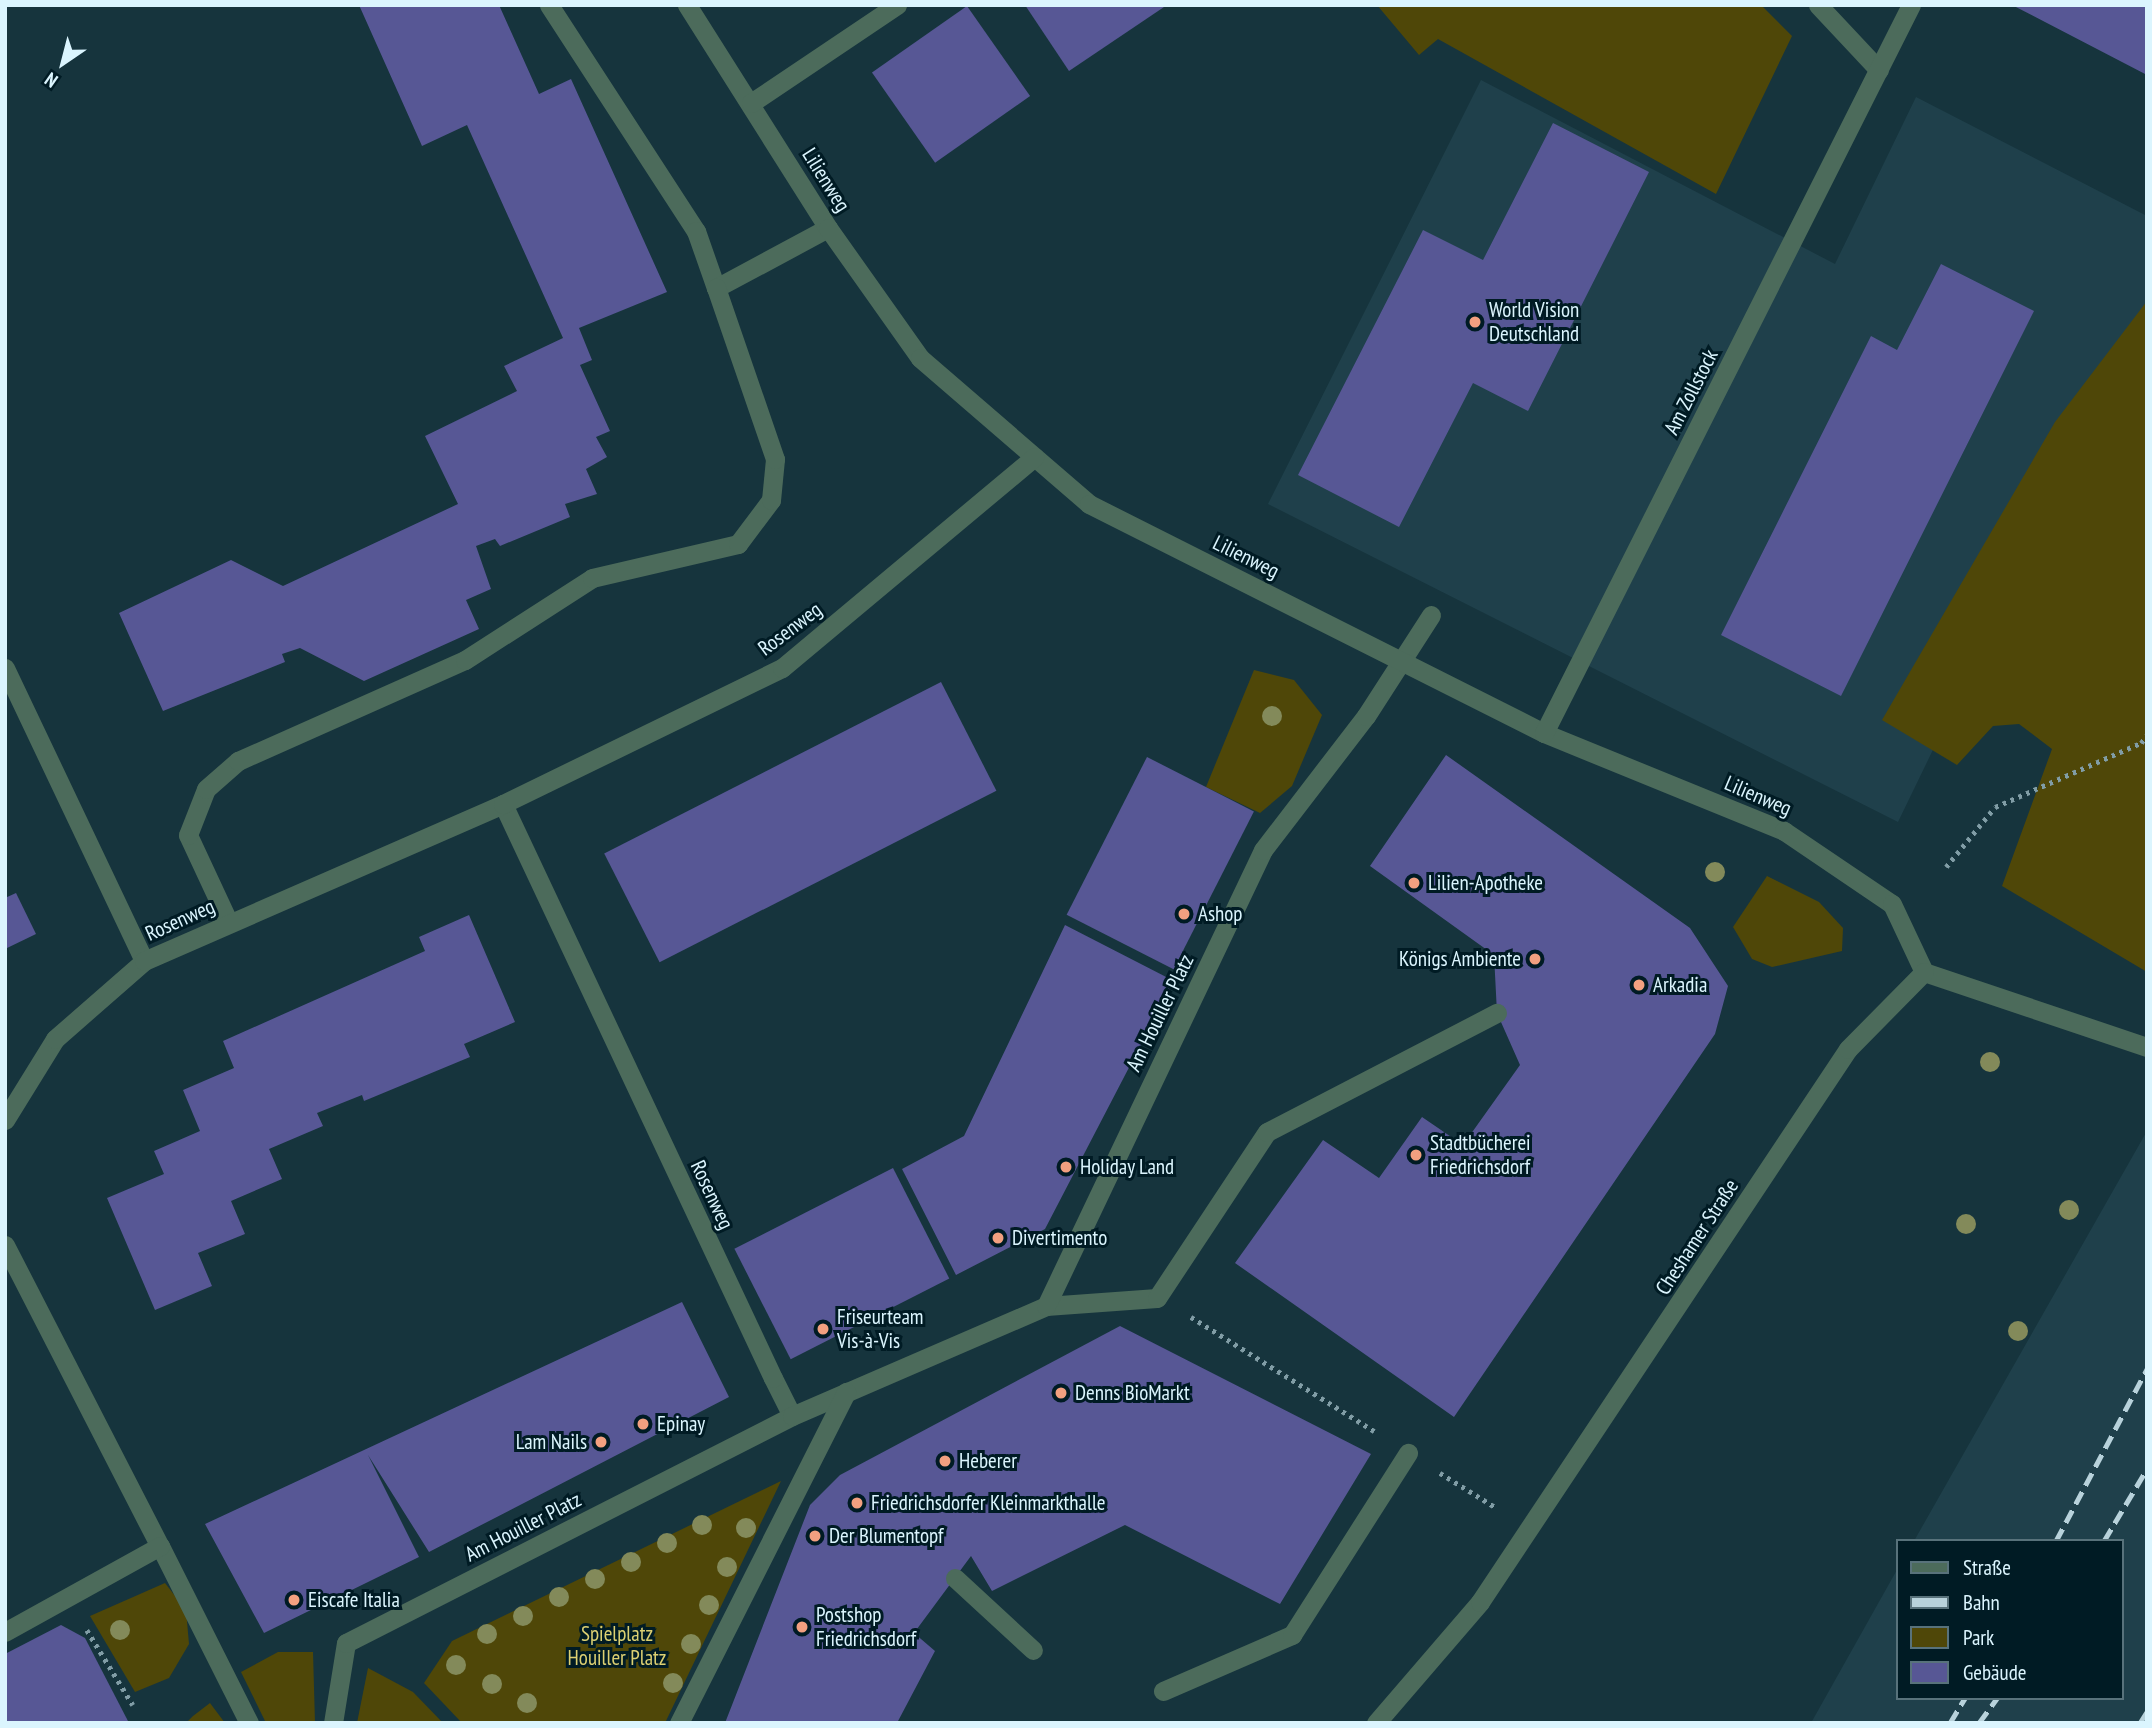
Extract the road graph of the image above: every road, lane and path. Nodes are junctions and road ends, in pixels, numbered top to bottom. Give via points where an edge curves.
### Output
1 (549, 5) edge
2 (687, 5) edge
3 (897, 5) edge
4 (1818, 5) edge
5 (1911, 5) edge
6 (1879, 71) junction
7 (751, 103) junction
8 (828, 228) junction
9 (716, 288) junction
10 (1034, 457) junction
11 (1431, 615) dead end
12 (1402, 660) junction
13 (5, 668) edge
14 (1544, 733) junction
15 (2147, 734) edge
16 (503, 804) junction
17 (1946, 867) dead end
18 (229, 923) junction
19 (144, 961) junction
20 (1924, 972) junction
21 (1497, 1013) dead end
22 (2147, 1046) edge
23 (5, 1120) edge
24 (5, 1245) edge
25 (1046, 1306) junction
26 (1178, 1309) dead end
27 (846, 1392) junction
28 (792, 1416) junction
29 (1408, 1453) junction
30 (1531, 1529) junction
31 (160, 1546) junction
32 (955, 1578) dead end
33 (69, 1600) junction
34 (5, 1632) edge
35 (1033, 1650) dead end
36 (1163, 1691) dead end
37 (132, 1704) dead end
38 (249, 1723) edge
39 (333, 1723) edge
40 (679, 1723) edge
41 (1376, 1723) edge

1 - 9 street via 696,231
2 - 7 street, Lilienweg
3 - 7 street
4 - 6 street
5 - 6 street, Am Zollstock
6 - 14 street, Am Zollstock
7 - 8 street, Lilienweg
8 - 9 street
8 - 10 street, Lilienweg via 920,358
9 - 18 street via 775,459 771,500 738,544 592,578 465,660 237,761 206,789 188,835
10 - 12 street, Lilienweg via 1089,504
10 - 16 street, Rosenweg via 782,668
11 - 12 street, Am Houiller Platz
12 - 14 street, Lilienweg
12 - 25 street, Am Houiller Platz via 1263,850
13 - 19 street, Rosenweg
14 - 20 street, Lilienweg via 1784,831 1828,856 1892,904
15 - 17 path via 2141,743 1995,807
16 - 18 street, Rosenweg
16 - 28 street, Rosenweg
18 - 19 street, Rosenweg
19 - 23 street, Rosenweg via 55,1039
20 - 22 street
20 - 30 street, Cheshamer Straße via 1848,1049
21 - 25 street, Am Houiller Platz via 1267,1132 1157,1298
24 - 31 street
25 - 27 street, Am Houiller Platz
26 - 29 path
27 - 28 street, Am Houiller Platz
27 - 40 street
28 - 39 street, Am Houiller Platz via 346,1643
29 - 30 path
29 - 36 street via 1292,1635
30 - 41 street, Cheshamer Straße via 1480,1602
31 - 33 street
31 - 38 street
32 - 35 street
33 - 34 street
33 - 37 path

